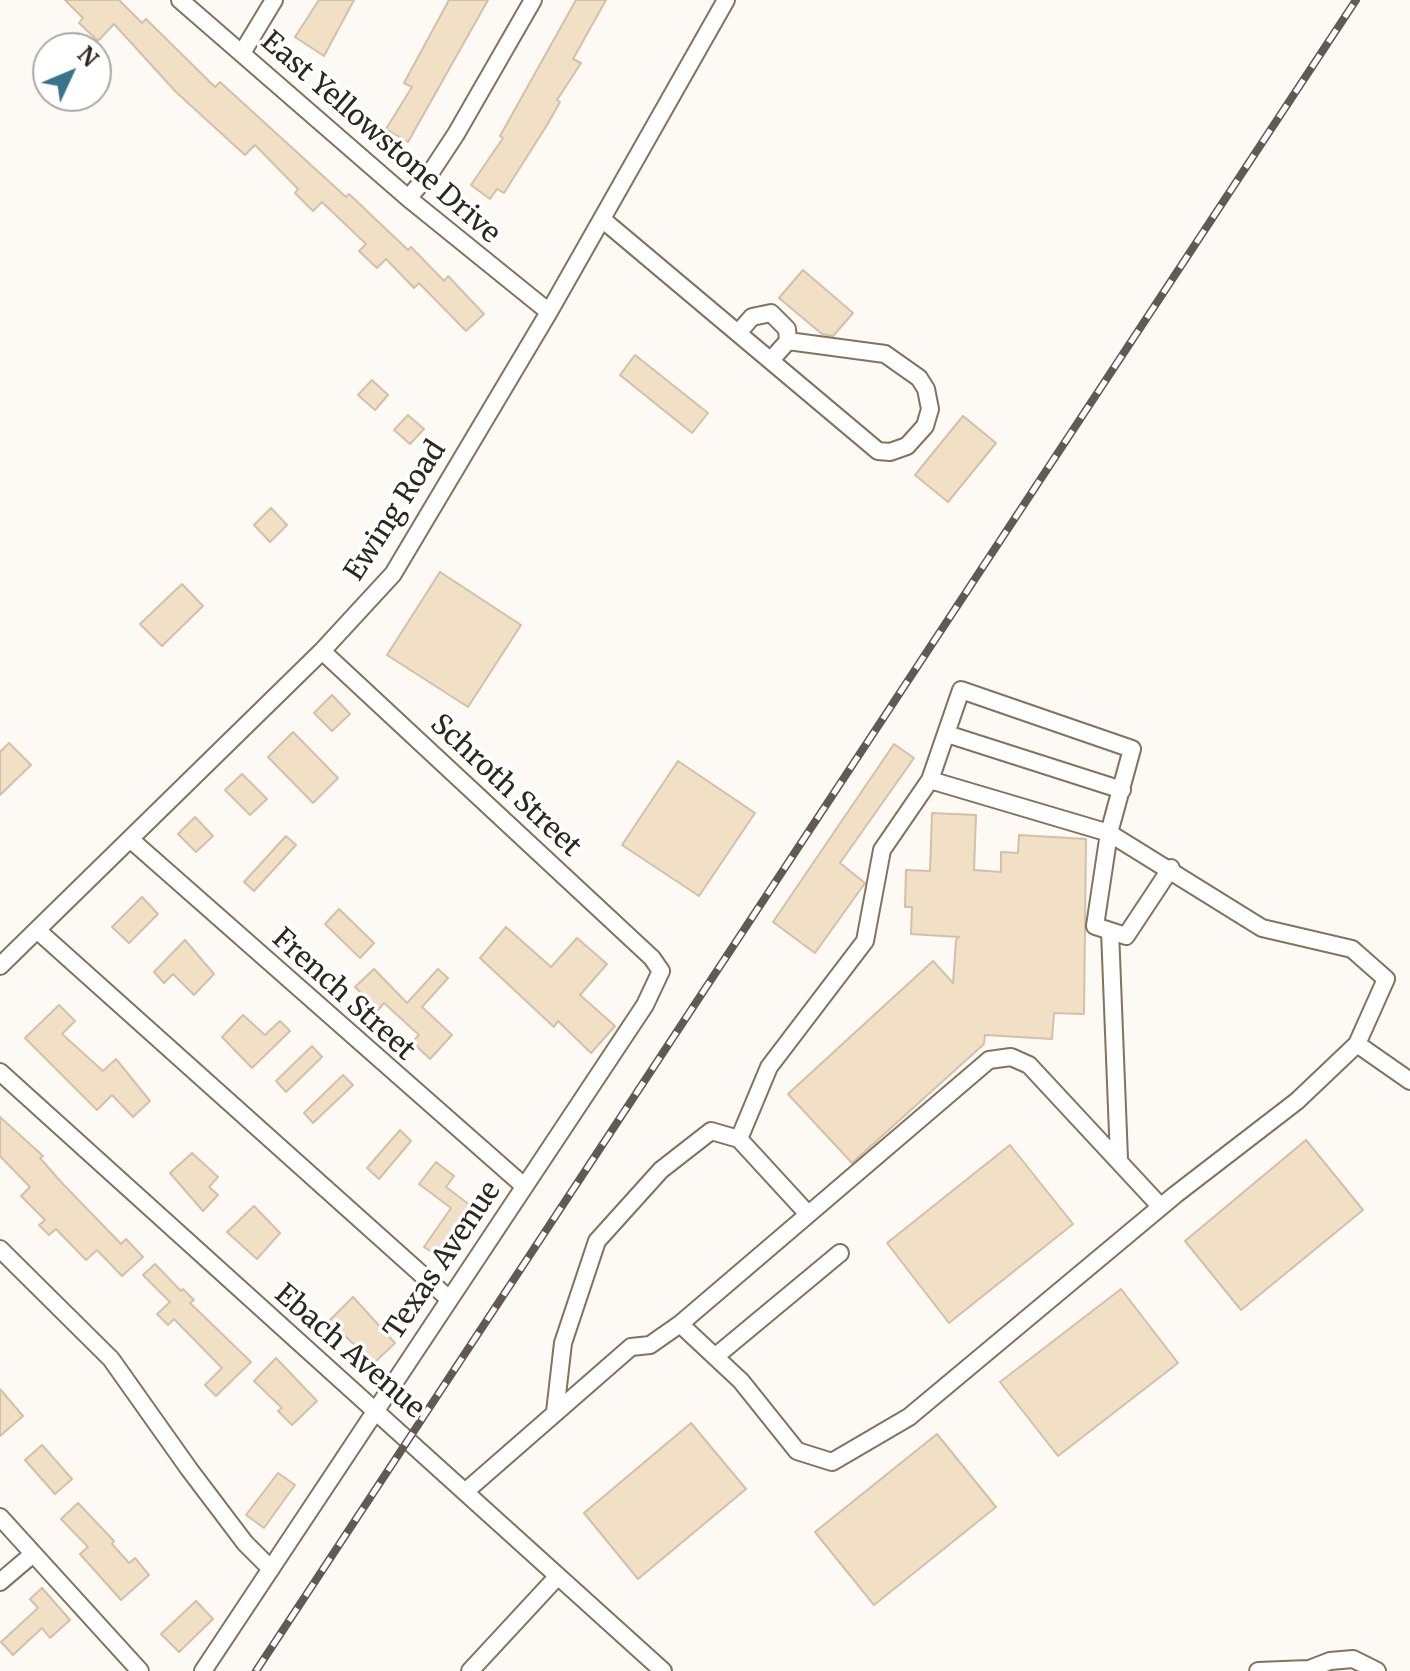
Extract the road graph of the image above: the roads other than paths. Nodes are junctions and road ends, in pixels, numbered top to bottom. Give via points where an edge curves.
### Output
1 (180, 0) edge
2 (274, 0) edge
3 (533, 0) edge
4 (726, 0) edge
5 (242, 53) junction
6 (408, 198) junction
7 (602, 219) junction
8 (549, 312) junction
9 (738, 333) junction
10 (788, 341) junction
11 (771, 360) junction
12 (322, 651) junction
13 (947, 734) junction
14 (930, 780) junction
15 (1122, 790) junction
16 (1109, 833) junction
17 (130, 839) junction
18 (1171, 868) junction
19 (37, 930) junction
20 (1110, 931) junction
21 (652, 958) joint
22 (0, 966) edge
23 (1357, 1044) junction
24 (0, 1072) edge
25 (1410, 1081) edge
26 (739, 1139) junction
27 (1119, 1159) junction
28 (524, 1186) junction
29 (1161, 1207) junction
30 (807, 1213) junction
31 (0, 1249) edge
32 (840, 1253) dead end
33 (449, 1299) junction
34 (680, 1324) junction
35 (716, 1356) junction
36 (376, 1409) junction
37 (555, 1412) junction
38 (466, 1491) junction
39 (0, 1517) edge
40 (33, 1554) junction
41 (271, 1569) junction
42 (558, 1576) junction
43 (0, 1582) edge
44 (1306, 1670) edge
45 (140, 1671) edge
46 (203, 1671) edge
47 (470, 1671) edge
48 (663, 1671) edge
49 (1258, 1671) edge
50 (1377, 1671) edge

1 - 5 street, East Yellowstone Drive
2 - 5 street
3 - 6 street via 456,134
4 - 7 street, Ewing Road
5 - 6 street, East Yellowstone Drive
6 - 8 street, East Yellowstone Drive
7 - 8 street, Ewing Road
7 - 9 street
8 - 12 street, Ewing Road via 393,574
9 - 10 street via 752,317 771,313 787,329
9 - 11 street
10 - 11 street
10 - 11 street via 885,354 926,389 930,409 925,426 907,446 878,451
12 - 17 street, Ewing Road
12 - 21 street, Schroth Street
13 - 14 street
13 - 15 street
13 - 15 street via 961,690 1132,749
14 - 16 street
14 - 26 street via 882,850 865,941 769,1067
15 - 16 street
16 - 18 street
16 - 20 street via 1095,926
17 - 19 street, Ewing Road
17 - 28 street, French Street
18 - 20 street via 1126,936
18 - 23 street via 1262,928 1352,949 1386,979
19 - 22 street, Ewing Road
19 - 33 street
20 - 27 street
21 - 28 street, Texas Avenue via 661,971 645,1005
23 - 25 street
23 - 29 street via 1297,1101
24 - 36 street, Ebach Avenue
26 - 30 street
26 - 37 street via 711,1131 661,1170 597,1241 563,1343
27 - 29 street
27 - 30 street via 1029,1065 1011,1057 989,1060
28 - 33 street, Texas Avenue
29 - 35 street via 909,1417 832,1462 797,1451
30 - 34 street
31 - 41 street via 111,1359 245,1543
32 - 35 street
33 - 36 street, Texas Avenue
34 - 35 street
34 - 37 street via 650,1345 631,1347
36 - 38 street, Ebach Avenue
36 - 41 street, Texas Avenue
37 - 38 street
38 - 42 street, Ebach Avenue
39 - 40 street
40 - 43 street
40 - 45 street
41 - 46 street, Texas Avenue
42 - 47 street
42 - 48 street, Ebach Avenue
44 - 49 street
44 - 50 street via 1353,1659

